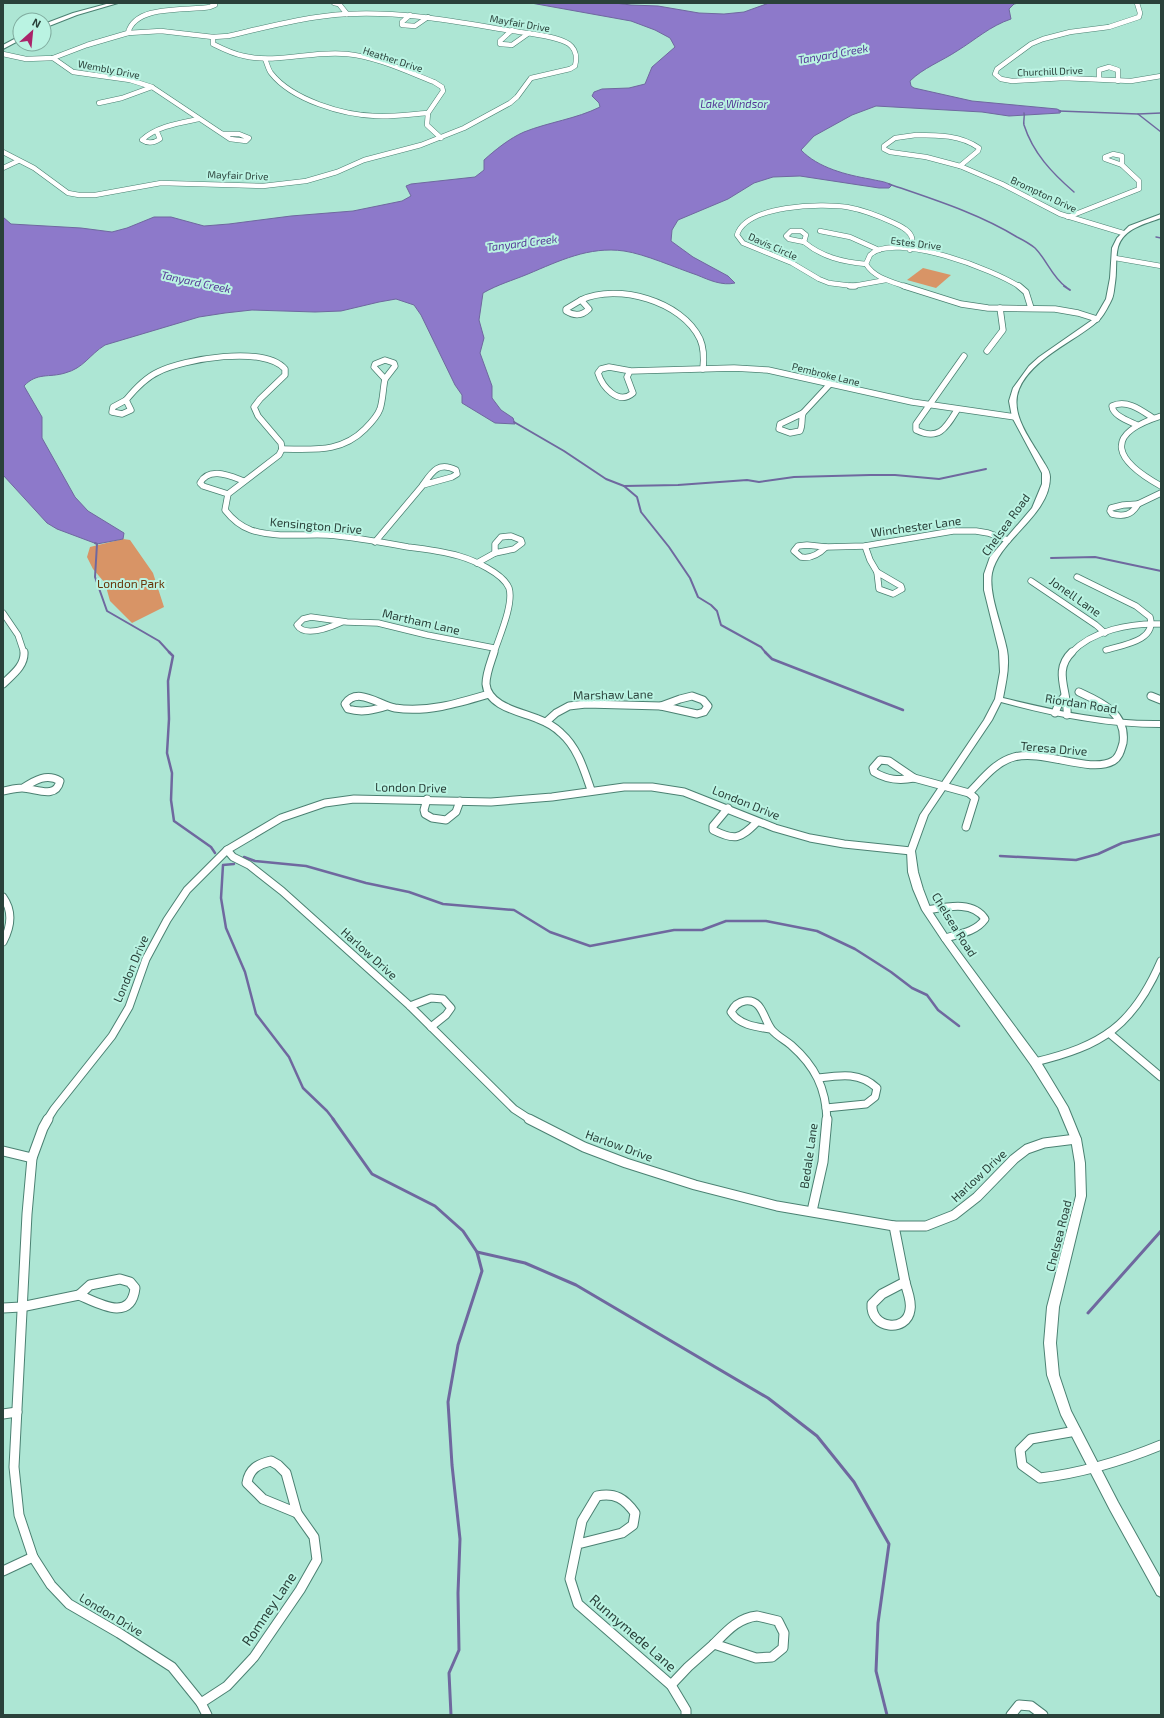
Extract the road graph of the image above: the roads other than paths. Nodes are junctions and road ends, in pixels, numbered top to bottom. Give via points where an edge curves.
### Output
1 (116, 3) edge
2 (202, 3) edge
3 (212, 3) edge
4 (337, 3) edge
5 (1137, 3) edge
6 (194, 8) junction
7 (347, 14) junction
8 (410, 15) junction
9 (428, 17) junction
10 (52, 23) edge
11 (512, 30) junction
12 (128, 33) junction
13 (529, 33) junction
14 (213, 37) junction
15 (12, 42) edge
16 (3, 47) edge
17 (3, 54) edge
18 (53, 58) junction
19 (265, 59) junction
20 (1161, 76) edge
21 (1099, 79) junction
22 (1118, 81) junction
23 (152, 87) junction
24 (99, 103) dead end
25 (428, 113) junction
26 (199, 119) junction
27 (157, 132) dead end
28 (223, 134) junction
29 (441, 138) junction
30 (3, 152) edge
31 (18, 161) junction
32 (1122, 165) dead end
33 (960, 166) junction
34 (3, 168) edge
35 (1161, 216) edge
36 (1068, 217) junction
37 (820, 232) dead end
38 (1123, 233) junction
39 (804, 242) dead end
40 (879, 250) junction
41 (910, 250) junction
42 (1115, 258) junction
43 (866, 264) junction
44 (1161, 266) edge
45 (886, 280) junction
46 (581, 300) dead end
47 (1000, 308) junction
48 (1031, 308) junction
49 (1097, 319) junction
50 (987, 351) dead end
51 (964, 356) dead end
52 (703, 369) junction
53 (630, 371) junction
54 (385, 379) dead end
55 (830, 384) junction
56 (126, 400) dead end
57 (929, 406) junction
58 (957, 410) junction
59 (803, 413) junction
60 (1161, 416) edge
61 (1015, 417) junction
62 (1153, 418) junction
63 (1137, 425) junction
64 (282, 449) junction
65 (244, 481) junction
66 (422, 486) junction
67 (1161, 486) edge
68 (1161, 493) edge
69 (228, 494) junction
70 (1138, 504) dead end
71 (1008, 540) junction
72 (375, 542) junction
73 (865, 546) junction
74 (826, 548) junction
75 (495, 553) dead end
76 (477, 563) junction
77 (877, 572) dead end
78 (1077, 577) dead end
79 (1032, 581) dead end
80 (3, 613) edge
81 (342, 622) junction
82 (1151, 623) junction
83 (1161, 624) edge
84 (1105, 633) junction
85 (494, 648) junction
86 (1106, 650) dead end
87 (3, 684) edge
88 (1079, 692) dead end
89 (489, 694) junction
90 (1064, 696) junction
91 (1151, 696) dead end
92 (999, 700) junction
93 (1161, 700) edge
94 (387, 706) junction
95 (661, 706) junction
96 (1055, 713) junction
97 (1066, 715) junction
98 (546, 722) junction
99 (1122, 723) junction
100 (1161, 724) edge
101 (914, 778) junction
102 (942, 787) junction
103 (23, 788) junction
104 (591, 790) junction
105 (3, 791) edge
106 (969, 794) junction
107 (427, 799) junction
108 (460, 801) junction
109 (728, 808) junction
110 (757, 822) junction
111 (966, 827) dead end
112 (227, 850) junction
113 (911, 851) junction
114 (3, 897) edge
115 (928, 910) junction
116 (945, 938) junction
117 (3, 942) edge
118 (1161, 961) edge
119 (1157, 980) edge
120 (410, 1006) junction
121 (431, 1027) junction
122 (770, 1029) junction
123 (1109, 1033) junction
124 (1035, 1062) junction
125 (1161, 1077) edge
126 (819, 1078) junction
127 (826, 1108) junction
128 (1076, 1139) junction
129 (3, 1151) edge
130 (32, 1158) junction
131 (812, 1211) junction
132 (894, 1226) junction
133 (905, 1282) junction
134 (79, 1295) junction
135 (21, 1307) junction
136 (3, 1308) edge
137 (17, 1412) junction
138 (3, 1414) edge
139 (1076, 1431) junction
140 (1161, 1445) edge
141 (1095, 1469) junction
142 (297, 1513) junction
143 (578, 1544) junction
144 (33, 1557) junction
145 (3, 1571) edge
146 (1161, 1591) edge
147 (714, 1644) junction
148 (671, 1685) junction
149 (201, 1703) junction
150 (207, 1715) edge
151 (686, 1715) edge
152 (1010, 1715) edge
153 (1043, 1715) edge

1 - 10 street
2 - 6 street
3 - 6 street via 215,5 210,8
4 - 7 street
5 - 21 street, Churchill Drive via 1139,17 1109,27 1059,34 1043,39 1031,44 997,69 995,74 1001,79 1012,81
6 - 12 street via 167,11 139,19 130,24
7 - 8 street, Mayfair Drive
7 - 14 street, Mayfair Drive
8 - 9 street, Mayfair Drive
8 - 9 street via 402,25 415,26
9 - 11 street, Mayfair Drive
11 - 13 street, Mayfair Drive
11 - 13 street via 500,44 512,46
12 - 14 street, Mayfair Drive via 161,31
12 - 18 street, Mayfair Drive
13 - 29 street, Mayfair Drive via 569,44 577,58 575,66 530,78 510,103
14 - 19 street, Heather Drive via 213,44 220,49 251,58
15 - 16 street
17 - 18 street, Mayfair Drive via 26,59
18 - 23 street, Wembly Drive via 73,72 130,80
19 - 25 street via 274,77 284,85 327,107 376,116
19 - 25 street, Heather Drive via 336,53 378,61 442,87 443,91
20 - 22 street, Churchill Drive
21 - 22 street, Churchill Drive
21 - 22 street via 1099,70 1110,67 1118,70
23 - 24 street
23 - 26 street, Wembly Drive
25 - 29 street via 427,125
26 - 27 street
26 - 28 street, Wembly Drive
28 - 28 street, Wembly Drive via 239,134 249,138 246,141 236,141
29 - 31 street, Mayfair Drive via 364,160 306,181 263,186 161,183 95,195 79,195 68,193 34,168
30 - 31 street, Mayfair Drive
31 - 34 street
32 - 36 street via 1139,181 1138,189
33 - 33 street, Brompton Drive via 979,148 970,141 960,138 937,135 904,136 884,146 884,149 890,152 926,157
33 - 36 street, Brompton Drive
35 - 38 street via 1145,220
36 - 38 street, Brompton Drive
37 - 40 street via 853,237
38 - 42 street, Chelsea Road via 1115,248
39 - 43 street via 814,250 831,257
40 - 41 street, Estes Drive
40 - 43 street, Estes Drive via 868,257
41 - 45 street, Davis Circle via 913,240 900,226 868,213 836,206 807,205 782,209 755,218 738,230 737,234 742,243 792,263 824,281 853,286
41 - 48 street, Estes Drive via 965,261 1015,283 1026,293
42 - 44 street
42 - 49 street, Chelsea Road via 1109,299
43 - 45 street via 869,269
45 - 47 street via 961,304
46 - 52 street via 619,294 648,300 671,311 682,318 697,335 704,352
47 - 48 street
47 - 50 street via 1003,330
48 - 49 street via 1078,313
49 - 61 street, Chelsea Road via 1031,367 1016,388 1012,401
51 - 57 street
52 - 53 street, Pembroke Lane
52 - 55 street, Pembroke Lane via 766,370
53 - 53 street, Pembroke Lane via 627,377 633,393 623,397 612,395 606,390 598,373 609,366
54 - 64 street via 380,409 361,433 346,443 327,449
55 - 57 street, Pembroke Lane
55 - 59 street
56 - 64 street via 149,376 181,364 218,356 263,359 277,363 284,366 285,375 254,407 258,416 281,443
57 - 58 street, Pembroke Lane
57 - 58 street via 915,426 916,430 924,434 937,434 945,429
58 - 61 street, Pembroke Lane
59 - 59 street via 780,424 780,429 789,433 800,431
60 - 62 street
61 - 71 street, Chelsea Road via 1046,473 1046,484 1035,509
62 - 63 street
62 - 63 street via 1132,406 1112,406 1116,414
63 - 67 street via 1123,440 1121,450 1134,469
64 - 65 street via 279,455
65 - 69 street
65 - 69 street via 217,473 205,476 201,480 203,486
66 - 66 street via 452,477 456,470 452,467 439,467
66 - 72 street
68 - 70 street
69 - 72 street, Kensington Drive via 225,510 238,524 252,530 272,534 335,536
71 - 73 street, Winchester Lane via 976,531 953,531
71 - 92 street, Chelsea Road via 993,559 988,574 988,590 1003,651 1004,672
72 - 76 street, Kensington Drive via 459,556
73 - 74 street, Winchester Lane
73 - 77 street
74 - 74 street, Winchester Lane via 807,545 798,546 794,551 800,557 807,558 822,553
75 - 76 street
76 - 85 street, Kensington Drive via 497,574 509,587 507,615
78 - 82 street via 1138,608 1149,615
79 - 84 street, Jonell Lane
80 - 87 street via 14,627 22,644 24,658
81 - 81 street, Martham Lane via 314,632 299,628 297,625 310,617
81 - 85 street, Martham Lane via 378,623
82 - 83 street
82 - 84 street
82 - 86 street via 1147,635 1141,639
84 - 90 street via 1081,644 1067,655 1062,667 1061,686
85 - 89 street, Kensington Drive via 485,681
88 - 99 street via 1095,699 1114,713
89 - 94 street via 445,706
89 - 98 street via 511,709
90 - 96 street
90 - 97 street via 1068,707
91 - 93 street
92 - 96 street, Riordan Road
92 - 102 street, Chelsea Road
94 - 94 street via 357,695 346,700 345,704 348,709 360,712
95 - 95 street, Marshaw Lane via 697,714 704,712 708,706 701,698 694,696
95 - 98 street, Marshaw Lane via 569,706 556,712
96 - 97 street, Riordan Road
97 - 99 street, Riordan Road
98 - 104 street via 570,740
99 - 100 street, Riordan Road
99 - 106 street, Teresa Drive via 1124,735 1120,754 1116,759 1100,764 1035,756 1014,757 997,765
101 - 101 street via 889,761 880,760 873,768 880,776 890,779
101 - 102 street
102 - 106 street
102 - 113 street, Chelsea Road via 924,815
103 - 103 street via 47,792 58,787 60,781 50,776 44,777
103 - 105 street
104 - 108 street, London Drive via 521,800
104 - 109 street, London Drive via 652,787 684,792
106 - 111 street via 975,798
107 - 108 street, London Drive
107 - 108 street via 425,814 446,820 456,812
107 - 112 street, London Drive via 354,799 325,803 281,818
109 - 110 street, London Drive
109 - 110 street via 713,826 713,830 728,838 742,837
110 - 113 street, London Drive via 810,838
112 - 120 street, Harlow Drive via 233,857 249,865 282,891
112 - 130 street, London Drive via 187,890 171,914 146,959 129,1007 112,1036 54,1109 43,1128
113 - 115 street, Chelsea Road via 913,872
114 - 117 street via 11,923
115 - 116 street, Chelsea Road
115 - 116 street via 967,907 983,914 982,923 971,930
116 - 124 street, Chelsea Road
118 - 119 street
119 - 123 street
120 - 121 street, Harlow Drive
120 - 121 street via 431,998 443,1000 450,1008 446,1015
121 - 131 street, Harlow Drive via 514,1109 558,1135 626,1163 695,1185 777,1206
122 - 122 street, Bedale Lane via 758,1003 744,1001 734,1006 731,1012 733,1017 741,1022
122 - 126 street, Bedale Lane via 793,1047
123 - 124 street via 1068,1054
123 - 125 street
124 - 128 street, Chelsea Road via 1064,1107
126 - 127 street, Bedale Lane
126 - 127 street via 849,1074 866,1078 877,1088 875,1097 866,1104
127 - 131 street, Bedale Lane via 827,1135
128 - 132 street, Harlow Drive via 1044,1143 1026,1149 977,1197 954,1215 926,1226
128 - 139 street, Chelsea Road via 1081,1196 1053,1307 1050,1343 1053,1375 1066,1412
129 - 130 street
130 - 135 street, London Drive
131 - 132 street, Harlow Drive
132 - 133 street
133 - 133 street via 878,1297 872,1304 872,1312 883,1324 895,1326 903,1322 910,1313
134 - 134 street via 111,1308 122,1308 132,1300 135,1288 130,1282 120,1279 90,1284
134 - 135 street
135 - 136 street
135 - 137 street, London Drive
137 - 138 street
137 - 144 street, London Drive via 14,1467 16,1488 19,1515
139 - 141 street, Chelsea Road
139 - 141 street via 1031,1439 1020,1450 1022,1465 1040,1478
140 - 141 street
141 - 146 street, Chelsea Road
142 - 142 street, Romney Lane via 286,1472 271,1461 261,1463 253,1469 247,1483 254,1493 264,1500
142 - 149 street, Romney Lane via 314,1537 317,1560 300,1590 254,1657 227,1686
143 - 143 street, Runnymede Lane via 622,1533 632,1525 635,1513 620,1497 607,1493 597,1496 582,1521
143 - 148 street, Runnymede Lane via 570,1579 578,1604
144 - 145 street
144 - 149 street, London Drive via 51,1584 69,1604 172,1667
147 - 147 street via 756,1658 772,1657 783,1648 784,1633 778,1621 764,1615 750,1616 734,1624
147 - 148 street
148 - 151 street, Runnymede Lane via 686,1710
149 - 150 street, London Drive
152 - 153 street via 1019,1705 1032,1706

